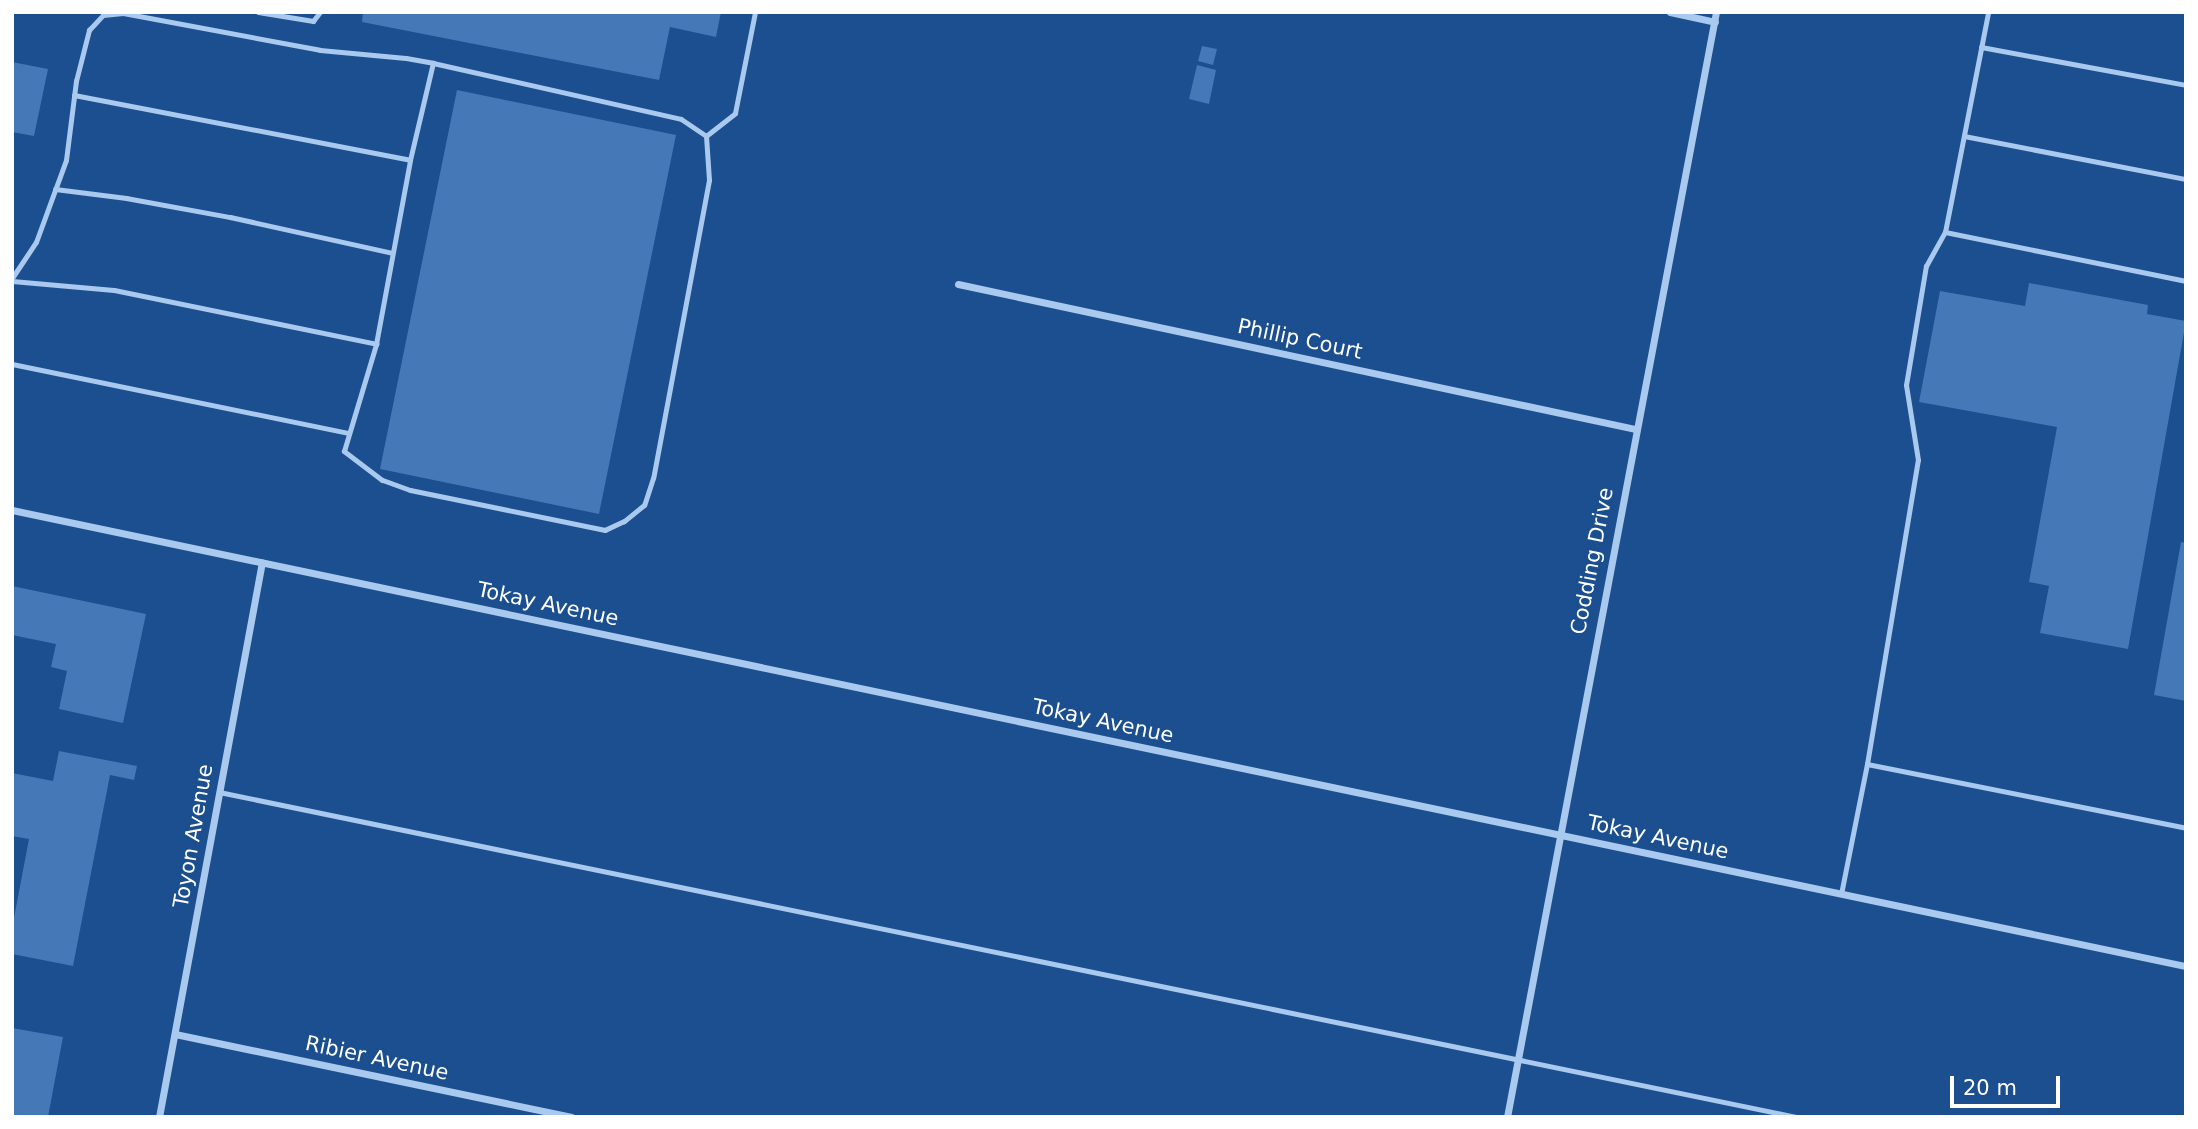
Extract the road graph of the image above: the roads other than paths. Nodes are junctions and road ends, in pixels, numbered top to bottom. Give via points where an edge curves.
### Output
1 (258, 12) edge
2 (320, 12) edge
3 (755, 12) edge
4 (1670, 12) edge
5 (1716, 12) edge
6 (1988, 12) edge
7 (1715, 22) junction
8 (1981, 47) junction
9 (433, 63) junction
10 (2186, 85) edge
11 (74, 95) junction
12 (706, 135) junction
13 (1964, 136) junction
14 (410, 160) junction
15 (2186, 179) edge
16 (55, 189) junction
17 (1945, 232) junction
18 (392, 253) junction
19 (12, 280) edge
20 (2186, 281) edge
21 (958, 284) dead end
22 (376, 344) junction
23 (12, 364) edge
24 (1635, 429) junction
25 (349, 433) junction
26 (12, 510) edge
27 (262, 562) junction
28 (1867, 764) junction
29 (219, 792) junction
30 (2186, 828) edge
31 (1558, 834) junction
32 (1841, 894) junction
33 (2186, 966) edge
34 (175, 1034) junction
35 (1517, 1060) junction
36 (159, 1117) edge
37 (571, 1117) edge
38 (1507, 1117) edge
39 (1796, 1117) edge

1 - 2 lane via 313,21
3 - 12 lane via 735,113
4 - 7 street
5 - 7 street, Codding Drive
6 - 8 lane
7 - 24 street, Codding Drive
8 - 10 lane
8 - 13 lane
9 - 11 lane via 320,50 123,13 103,15 89,30
9 - 12 lane via 681,120
9 - 14 lane
11 - 14 lane
11 - 16 lane via 66,160
12 - 25 lane via 709,180 653,478 644,505 605,530 410,490 382,480 344,451
13 - 15 lane
13 - 17 lane
14 - 18 lane
16 - 18 lane via 230,217
16 - 19 lane via 36,242
17 - 20 lane
17 - 28 lane via 1926,266 1906,386 1918,460
18 - 22 lane
19 - 22 lane via 114,290
21 - 24 street, Phillip Court
22 - 25 lane
23 - 25 lane
24 - 31 street, Codding Drive
26 - 27 street, Tokay Avenue
27 - 29 street, Toyon Avenue
27 - 31 street, Tokay Avenue
28 - 30 lane
28 - 32 lane
29 - 34 street, Toyon Avenue
29 - 35 lane
31 - 32 street, Tokay Avenue
31 - 35 street, Codding Drive
32 - 33 street, Tokay Avenue
34 - 36 street, Toyon Avenue
34 - 37 street, Ribier Avenue
35 - 38 street, Codding Drive
35 - 39 lane

